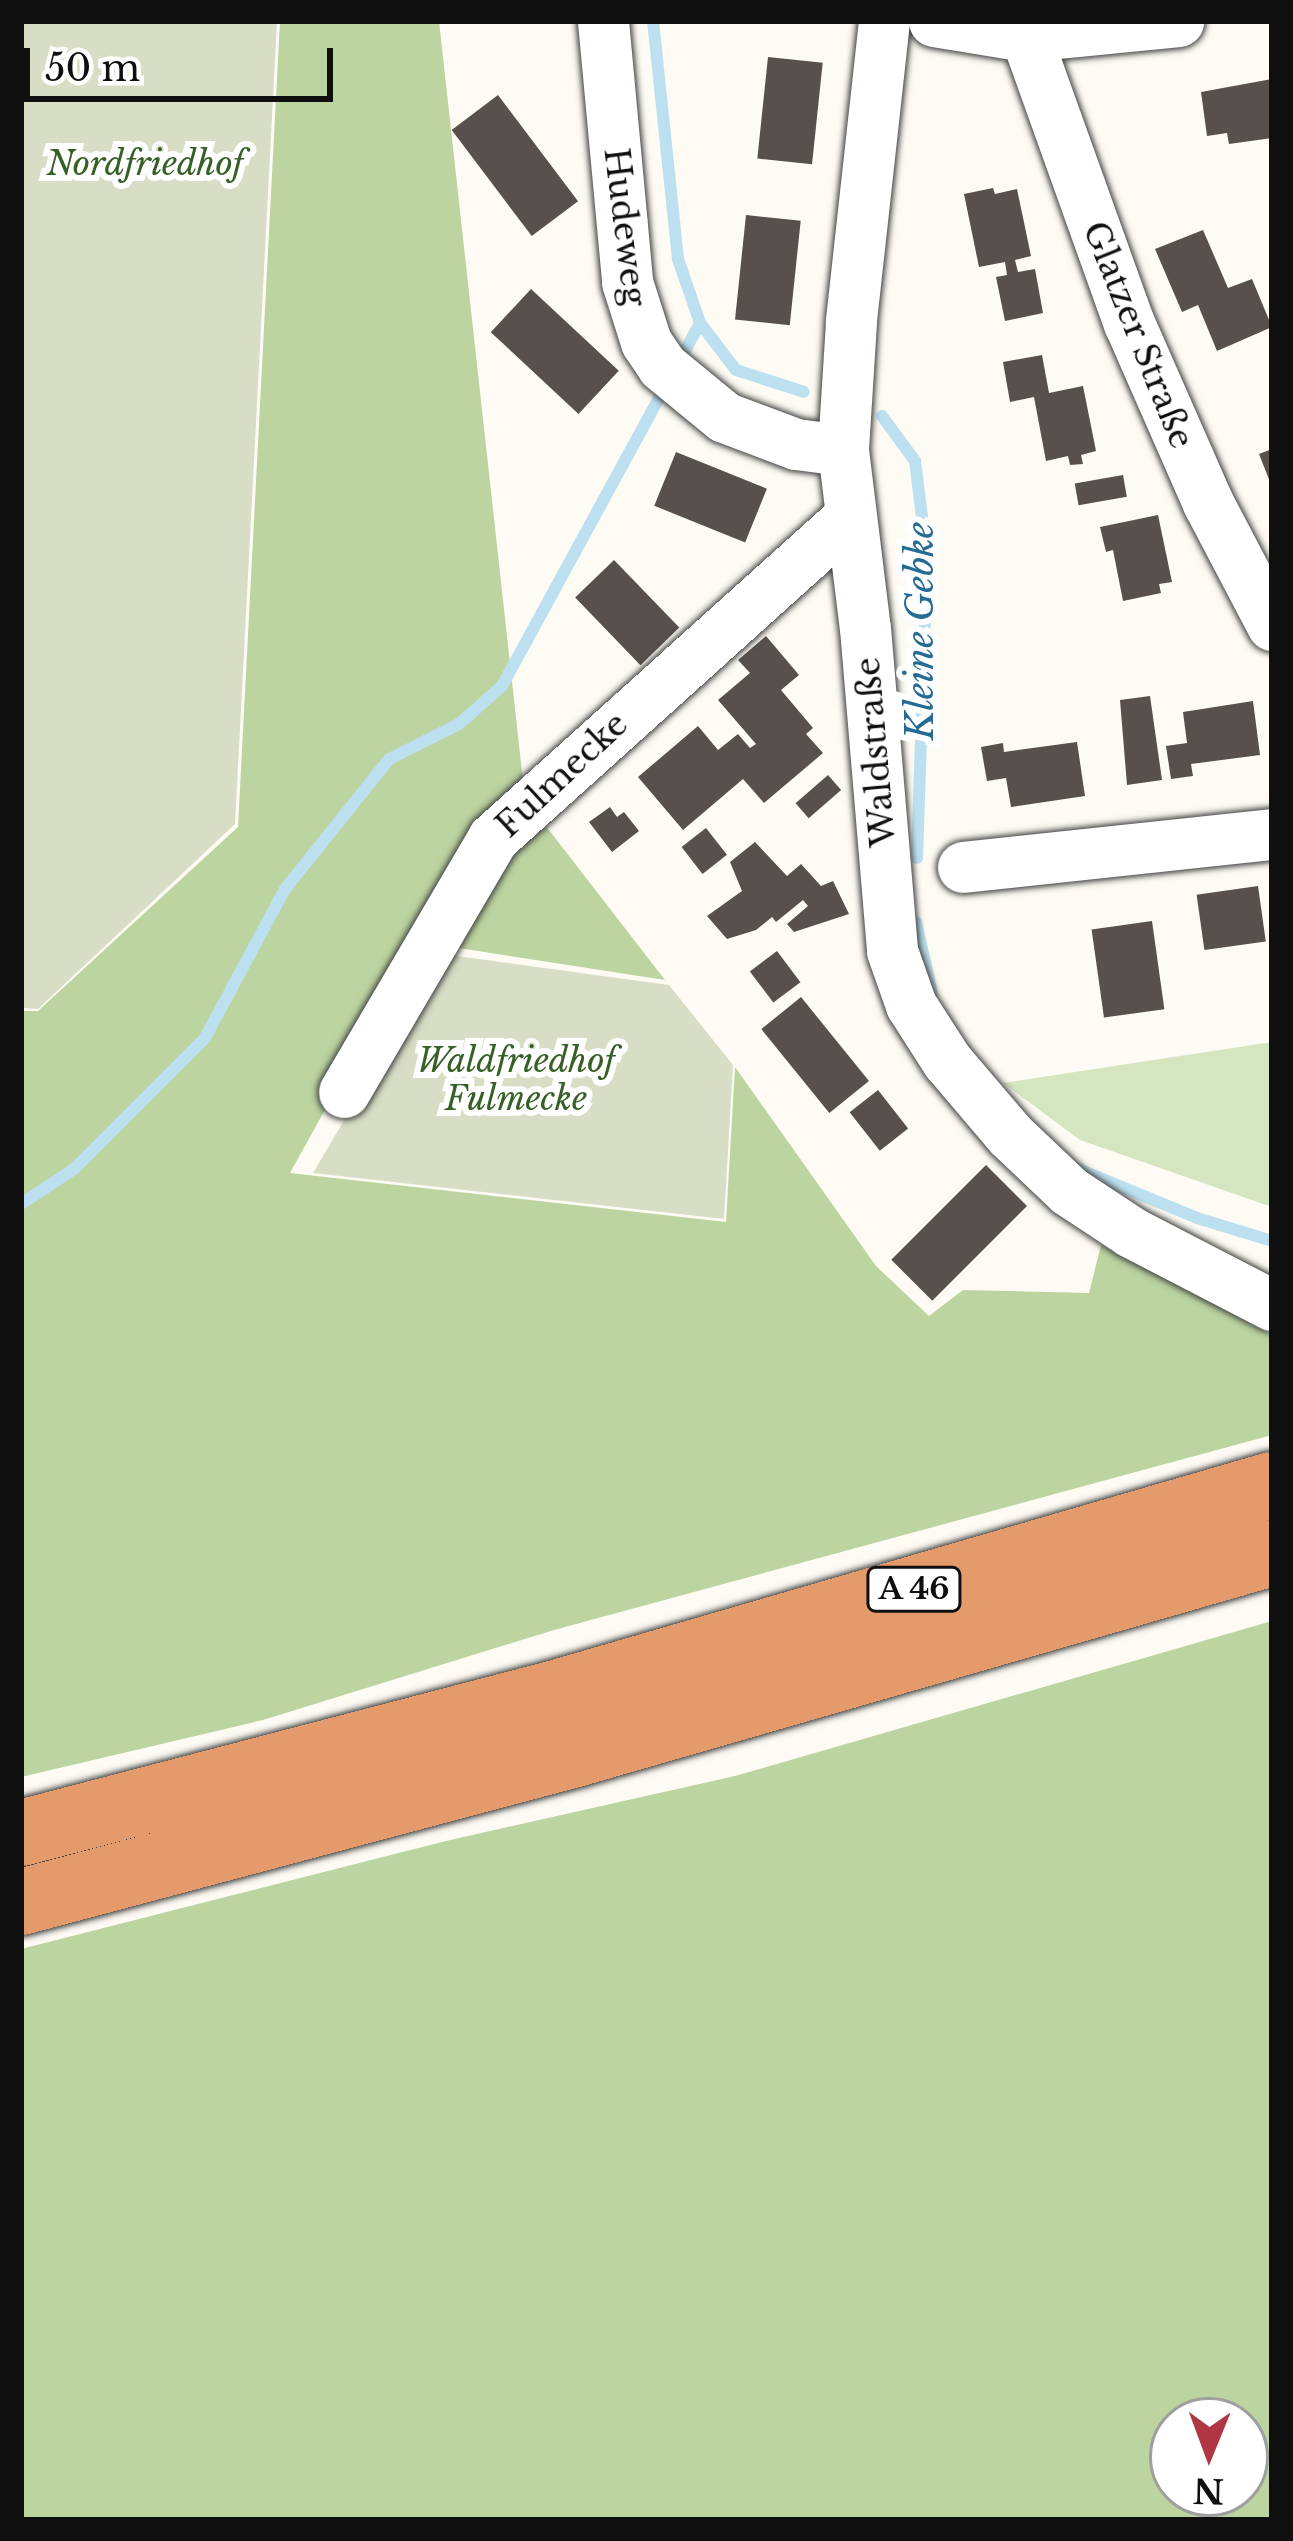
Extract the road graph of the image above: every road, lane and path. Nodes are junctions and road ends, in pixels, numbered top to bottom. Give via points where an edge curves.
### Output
1 (603, 21) edge
2 (884, 21) edge
3 (934, 21) edge
4 (1178, 21) edge
5 (1026, 36) junction
6 (843, 450) junction
7 (849, 517) junction
8 (1267, 604) edge
9 (1272, 834) edge
10 (963, 867) dead end
11 (344, 1092) dead end
12 (1272, 1305) edge
13 (1272, 1485) edge
14 (1272, 1553) edge
15 (21, 1833) edge
16 (21, 1902) edge

1 - 6 street, Hudeweg via 628,282 646,342 662,366 724,417 796,444
2 - 6 street, Waldstraße
3 - 5 street
4 - 5 street
5 - 8 street, Glatzer Straße via 1136,340 1208,503
6 - 7 street, Waldstraße
7 - 11 street, Fulmecke via 493,838
7 - 12 street, Waldstraße via 892,951 910,1005 979,1102 1069,1190
9 - 10 street
13 - 15 highway, A 46 via 556,1693
14 - 16 highway, A 46 via 572,1755

